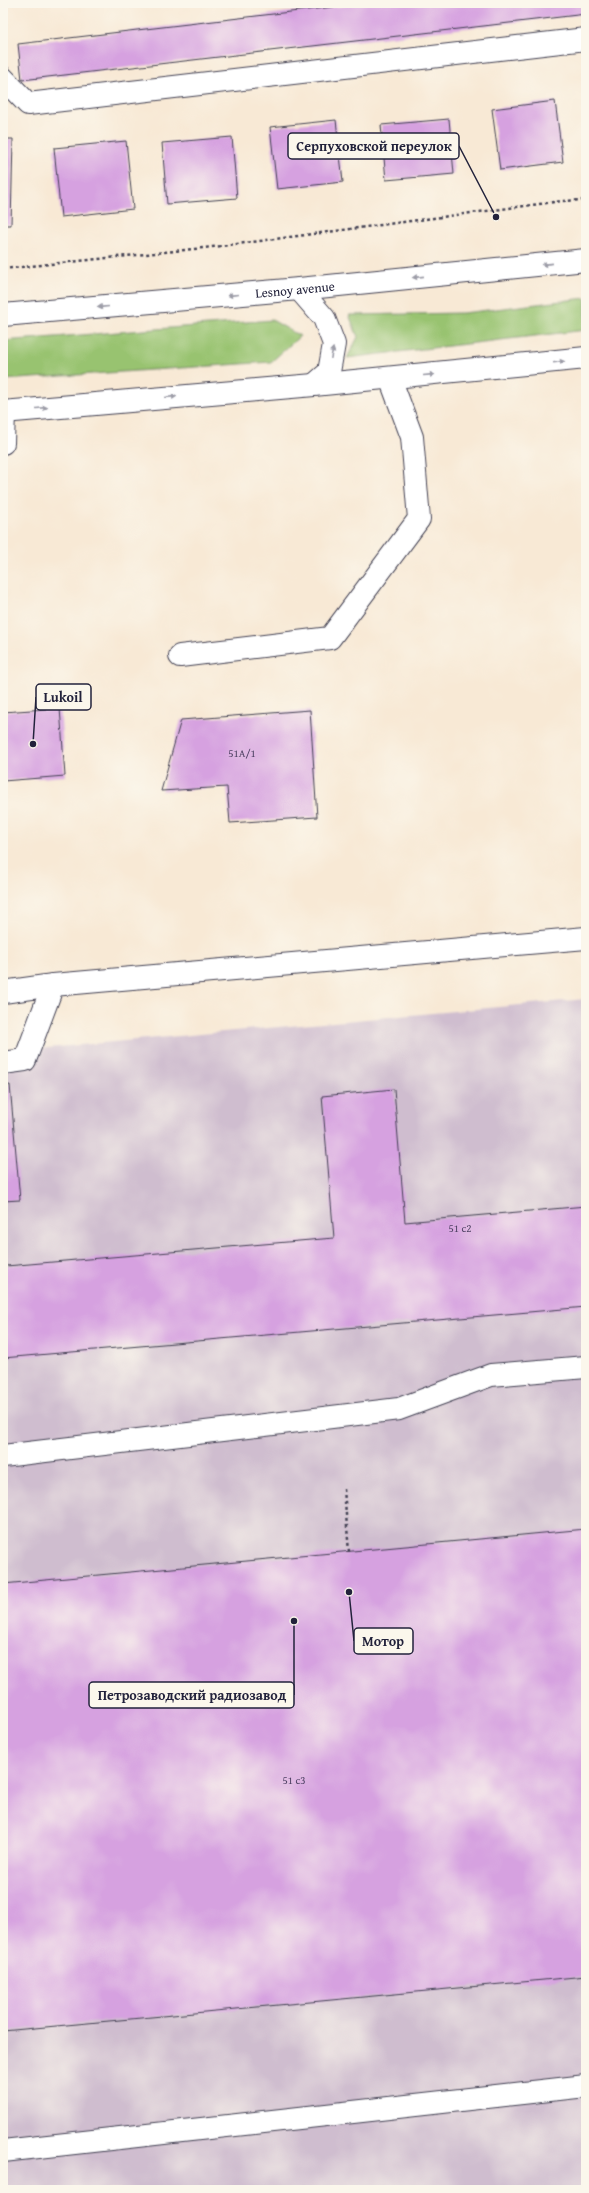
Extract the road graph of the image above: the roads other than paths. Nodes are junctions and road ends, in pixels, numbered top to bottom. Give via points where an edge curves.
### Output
1 (586, 39) edge
2 (3, 78) edge
3 (586, 260) edge
4 (300, 289) junction
5 (3, 315) edge
6 (586, 358) edge
7 (390, 378) junction
8 (314, 385) junction
9 (3, 412) edge
10 (3, 443) edge
11 (180, 656) dead end
12 (586, 938) edge
13 (53, 985) junction
14 (3, 992) edge
15 (3, 1063) edge
16 (586, 1367) edge
17 (3, 1456) edge
18 (586, 2086) edge
19 (3, 2150) edge

1 - 2 main road via 28,104
3 -> 4 main road, Lesnoy avenue
4 -> 5 main road, Lesnoy avenue
8 -> 4 main road via 329,372 334,344 324,318
7 -> 6 main road
7 - 8 main road
7 - 11 main road via 412,437 419,519 330,638
9 -> 8 main road
9 - 10 main road
12 - 13 main road
13 - 14 main road
13 - 15 main road via 25,1060
16 - 17 main road via 491,1375 399,1409
18 - 19 main road

